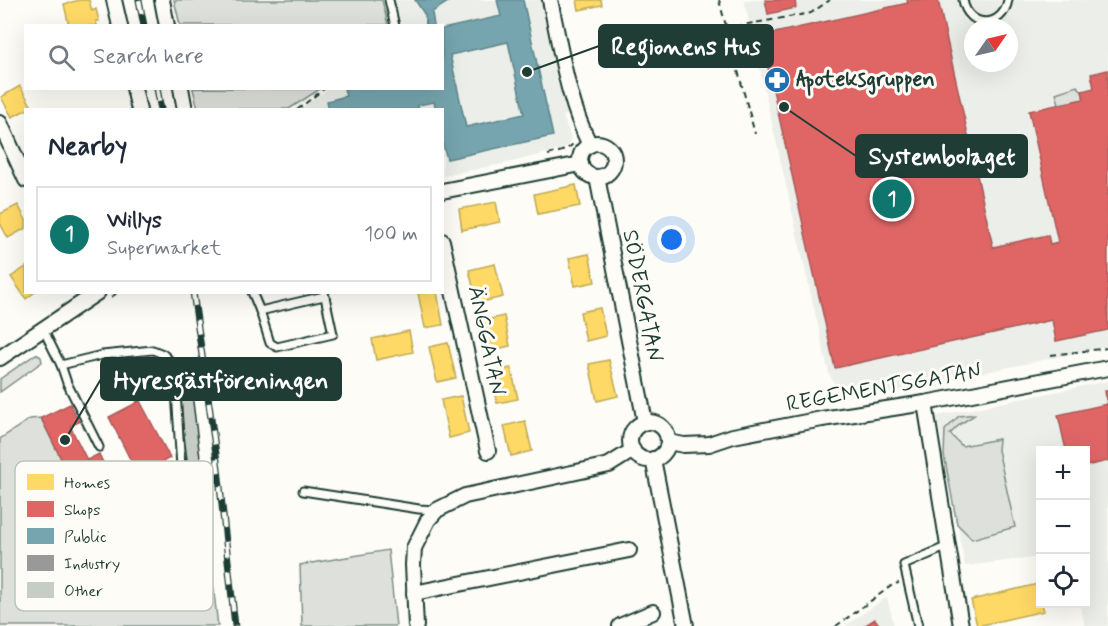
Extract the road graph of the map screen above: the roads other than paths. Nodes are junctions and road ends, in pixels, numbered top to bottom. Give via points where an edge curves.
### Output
1 (114, 0) edge
2 (162, 0) edge
3 (389, 0) edge
4 (550, 0) edge
5 (963, 0) edge
6 (1008, 0) edge
7 (120, 24) edge
8 (167, 24) edge
9 (395, 24) edge
10 (134, 90) edge
11 (181, 90) edge
12 (139, 108) edge
13 (185, 108) edge
14 (0, 123) edge
15 (590, 145) junction
16 (581, 164) junction
17 (24, 176) edge
18 (597, 177) junction
19 (444, 192) edge
20 (444, 250) edge
21 (253, 294) edge
22 (324, 294) edge
23 (80, 298) edge
24 (260, 311) junction
25 (43, 329) junction
26 (0, 358) edge
27 (61, 365) junction
28 (1108, 368) edge
29 (925, 403) junction
30 (645, 422) junction
31 (668, 442) junction
32 (99, 447) dead end
33 (633, 450) junction
34 (488, 451) dead end
35 (653, 459) junction
36 (181, 461) edge
37 (303, 491) dead end
38 (437, 510) junction
39 (948, 546) junction
40 (629, 550) dead end
41 (414, 593) junction
42 (653, 612) dead end
43 (416, 626) edge
44 (620, 626) edge
45 (686, 626) edge
46 (918, 626) edge
47 (962, 626) edge

1 - 7 street
2 - 8 street
3 - 9 lane
4 - 15 street via 571,94
5 - 6 lane via 972,18 985,22 999,18
10 - 12 street
11 - 13 street
14 - 17 street
15 - 16 street via 582,153
15 - 18 street via 605,145 614,157 610,171
16 - 18 street via 587,173
16 - 19 street
18 - 30 street, SÖDERGATAN
20 - 34 street, ÄNGGATAN
21 - 24 lane
22 - 24 lane
22 - 24 lane via 333,334 277,347 270,343
23 - 25 street
25 - 26 street
25 - 27 lane
27 - 32 lane
27 - 36 lane via 102,355 153,350 163,354 175,377
28 - 29 street, REGEMENTSGATAN
29 - 31 street, REGEMENTSGATAN via 733,436 709,444
29 - 39 street
30 - 31 street via 662,427
30 - 33 street via 632,433
31 - 35 street via 664,453
33 - 35 street via 642,458
33 - 38 street via 609,465 465,496
35 - 45 street
37 - 38 lane
38 - 41 street via 423,527 414,548
39 - 46 lane via 904,565
39 - 47 street
40 - 41 street
41 - 43 street
42 - 44 street

